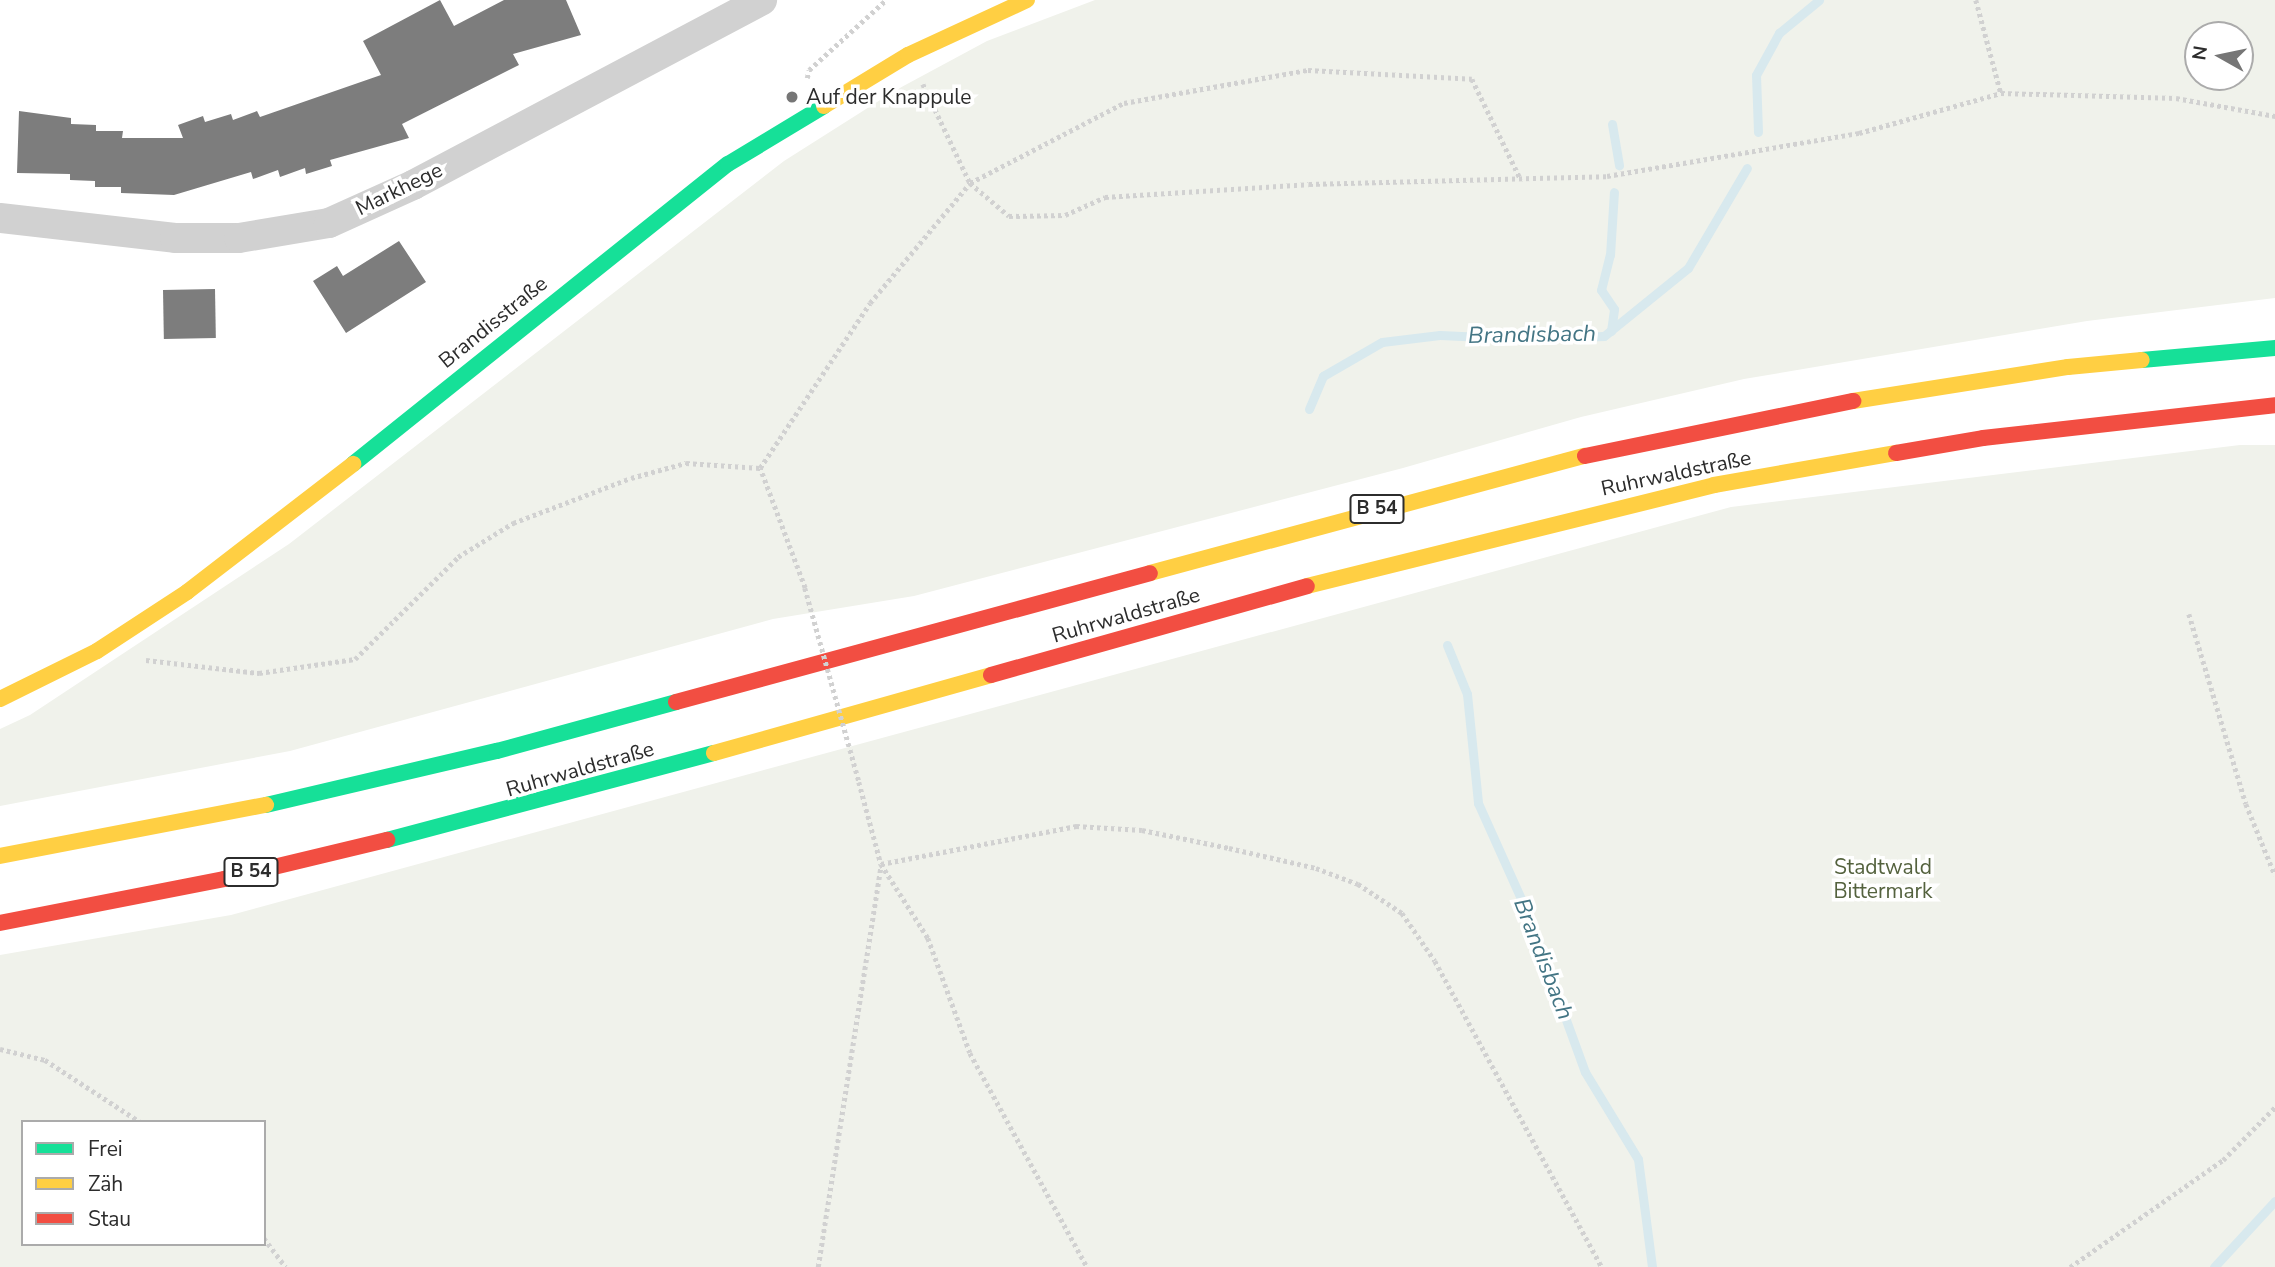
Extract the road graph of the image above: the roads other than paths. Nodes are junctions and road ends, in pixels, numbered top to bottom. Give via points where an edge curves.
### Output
1 (762, 0) edge
2 (1027, 0) edge
3 (0, 218) edge
4 (2275, 348) edge
5 (2275, 405) edge
6 (0, 699) edge
7 (0, 856) edge
8 (0, 923) edge

1 - 3 street, Markhege via 413,185 329,223 239,238 175,238
2 - 6 main road, Brandisstraße via 908,55 728,164 584,274 282,522 97,651
4 - 7 main road, B 54 via 2068,368 1913,390 1760,417 1539,466 496,751 261,806
5 - 8 main road, Ruhrwaldstraße / B 54 via 1983,438 1714,485 1312,585 500,813 224,879

